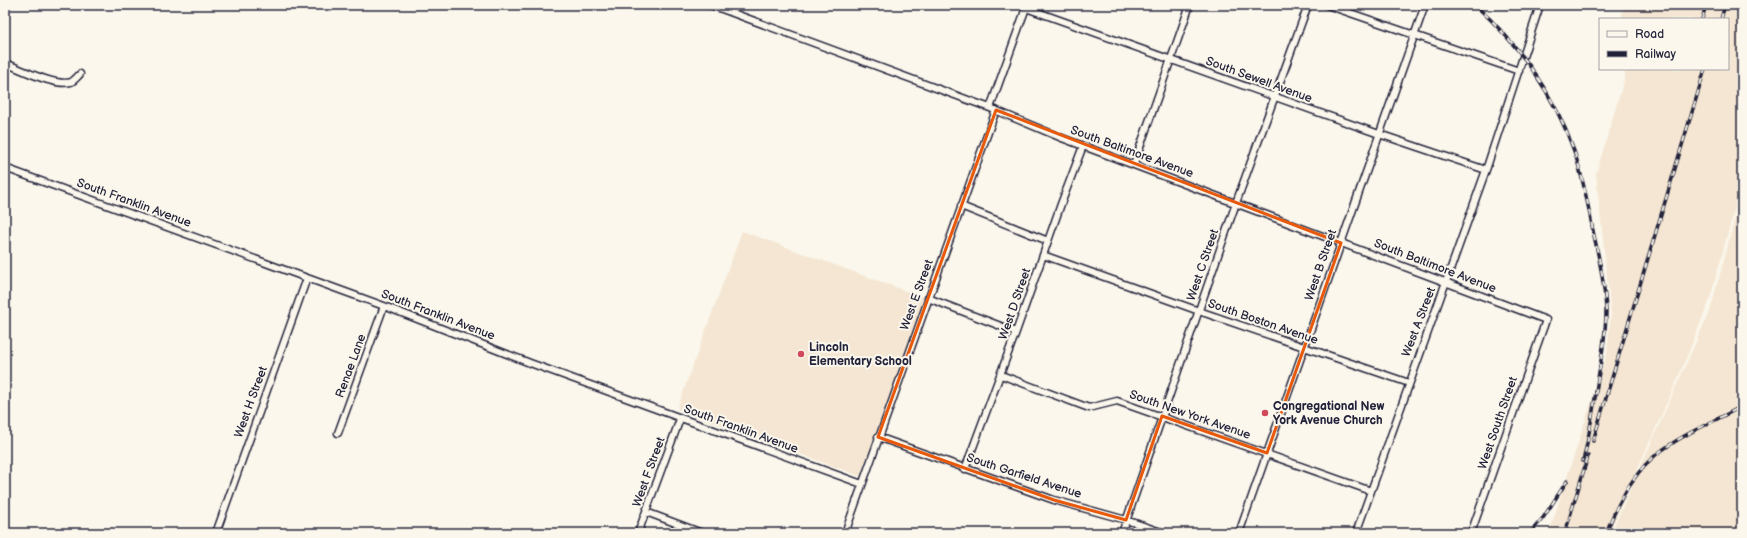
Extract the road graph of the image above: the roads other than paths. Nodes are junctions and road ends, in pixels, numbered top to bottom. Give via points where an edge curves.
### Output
1 (711, 5) edge
2 (1190, 5) edge
3 (1308, 5) edge
4 (1327, 5) edge
5 (1425, 5) edge
6 (1540, 5) edge
7 (1026, 6) edge
8 (1414, 36) junction
9 (1171, 60) junction
10 (5, 63) edge
11 (1519, 72) junction
12 (80, 74) dead end
13 (1275, 97) junction
14 (993, 109) junction
15 (1379, 134) junction
16 (1083, 146) junction
17 (1134, 164) junction
18 (5, 168) edge
19 (1486, 170) junction
20 (1236, 203) junction
21 (961, 206) junction
22 (1048, 241) junction
23 (1341, 242) junction
24 (1043, 255) junction
25 (307, 278) junction
26 (1446, 282) junction
27 (928, 298) junction
28 (384, 306) junction
29 (1199, 311) junction
30 (1546, 320) joint
31 (1016, 332) junction
32 (1304, 347) junction
33 (1001, 375) junction
34 (1409, 383) junction
35 (1162, 416) junction
36 (680, 419) junction
37 (338, 433) dead end
38 (878, 437) junction
39 (1267, 453) junction
40 (965, 469) junction
41 (862, 484) junction
42 (1371, 491) junction
43 (646, 512) junction
44 (1126, 520) junction
45 (216, 533) edge
46 (638, 533) edge
47 (702, 533) edge
48 (845, 533) edge
49 (1122, 533) edge
50 (1164, 533) edge
51 (1239, 533) edge
52 (1356, 533) edge
53 (1471, 533) edge

1 - 14 street, South Baltimore Avenue
2 - 9 street
3 - 13 street, West C Street
4 - 8 street
5 - 8 street, West B Street
6 - 11 street, West A Street
7 - 9 street, South Sewell Avenue
7 - 14 street, West E Street
8 - 11 street
8 - 15 street, West B Street
9 - 13 street, South Sewell Avenue
9 - 17 street
10 - 12 street via 63,84 72,82
11 - 19 street, West A Street
13 - 15 street, South Sewell Avenue
13 - 20 street, West C Street
14 - 16 street, South Baltimore Avenue
14 - 21 street, West E Street
15 - 19 street, South Sewell Avenue
15 - 23 street, West B Street
16 - 17 street, South Baltimore Avenue
16 - 22 street, West D Street
17 - 20 street, South Baltimore Avenue
18 - 25 street, South Franklin Avenue
19 - 26 street, West A Street
20 - 23 street, South Baltimore Avenue
20 - 29 street, West C Street
21 - 22 street
21 - 27 street, West E Street
22 - 24 street, West D Street
23 - 26 street, South Baltimore Avenue
23 - 32 street, West B Street
24 - 29 street, South Boston Avenue
24 - 31 street, West D Street
25 - 28 street, South Franklin Avenue
25 - 45 street, West H Street
26 - 30 street, South Baltimore Avenue
26 - 34 street, West A Street
27 - 31 street
27 - 38 street, West E Street
28 - 36 street, South Franklin Avenue
28 - 37 street, Renae Lane
29 - 32 street, South Boston Avenue
29 - 35 street, West C Street
30 - 53 street, West South Street
31 - 33 street, West D Street
32 - 34 street, South Boston Avenue
32 - 39 street, West B Street
33 - 35 street, South New York Avenue via 1089,408 1117,402
33 - 40 street, West D Street
34 - 42 street, West A Street
35 - 39 street, South New York Avenue
35 - 44 street, West C Street
36 - 41 street, South Franklin Avenue
36 - 43 street, West F Street
38 - 40 street, South Garfield Avenue
38 - 41 street, West E Street
39 - 42 street, South New York Avenue
39 - 51 street, West B Street
40 - 44 street, South Garfield Avenue via 1054,500
41 - 48 street, West E Street
42 - 52 street, West A Street
43 - 46 street, West F Street
43 - 47 street
44 - 49 street, West C Street
44 - 50 street, South Garfield Avenue

